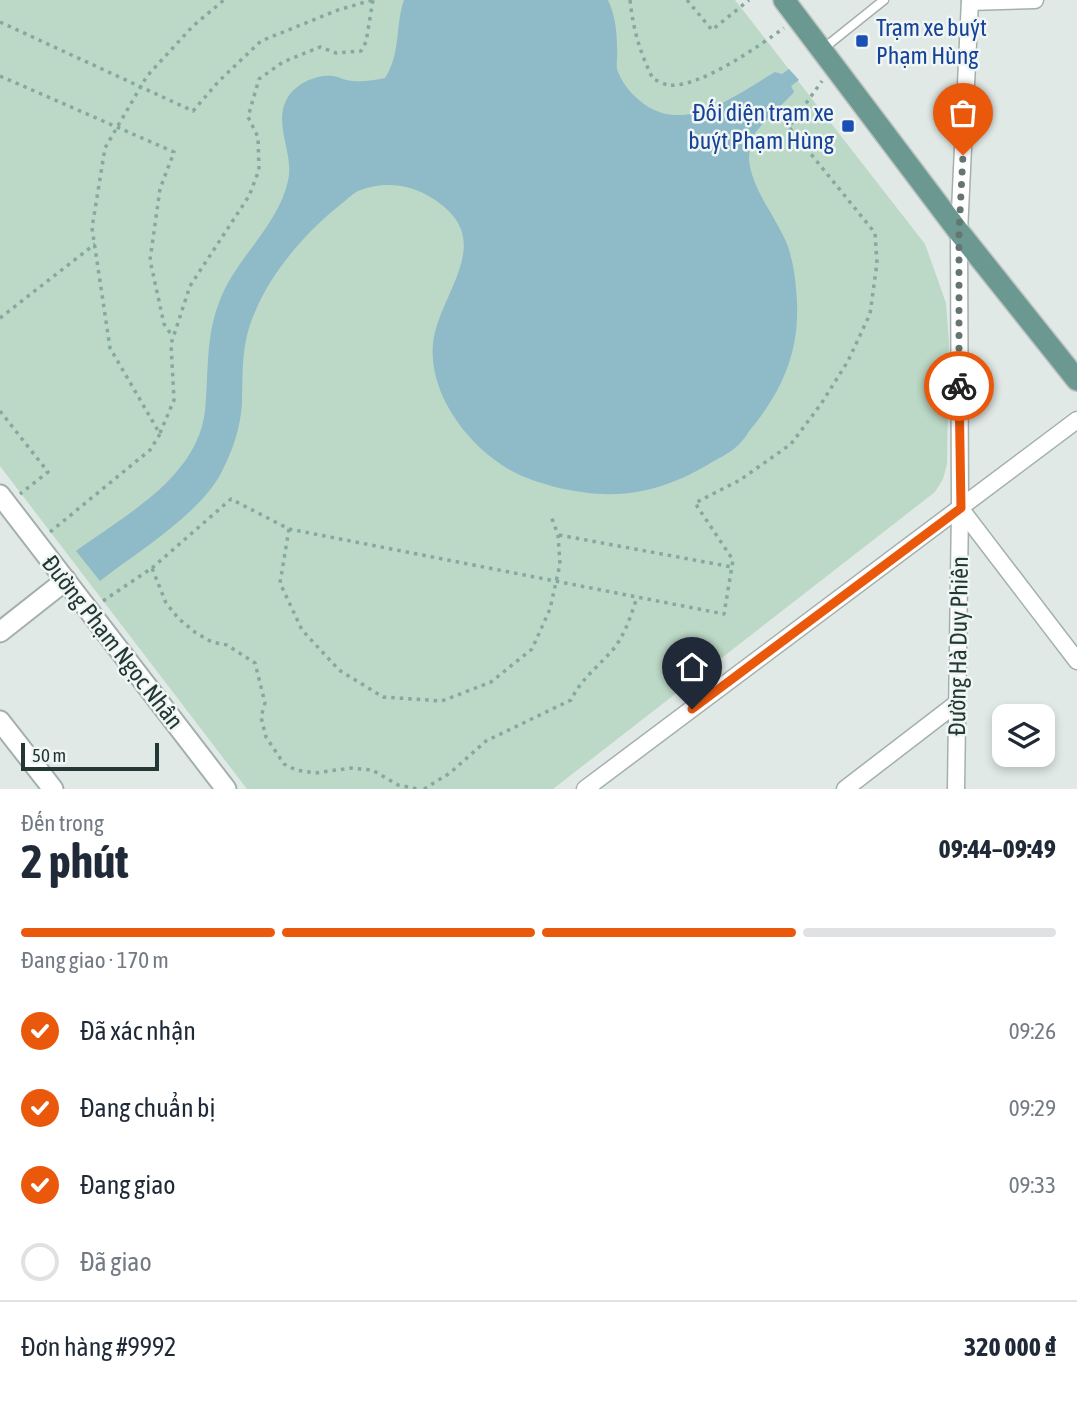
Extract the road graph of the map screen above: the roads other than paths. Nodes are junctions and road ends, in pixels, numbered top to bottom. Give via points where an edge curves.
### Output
1 (884, 0) edge
2 (1035, 0) edge
3 (970, 1) edge
4 (790, 8) edge
5 (829, 58) junction
6 (959, 232) junction
7 (1077, 380) edge
8 (1077, 420) edge
9 (4, 499) edge
10 (961, 508) junction
11 (66, 580) junction
12 (0, 632) edge
13 (1077, 661) edge
14 (957, 703) junction
15 (0, 721) edge
16 (53, 789) edge
17 (226, 789) edge
18 (585, 789) edge
19 (845, 789) edge
20 (956, 789) edge

1 - 5 lane
2 - 3 street
3 - 6 street, Đường Hà Duy Phiên
4 - 5 main road
5 - 6 main road
6 - 7 main road
6 - 10 street, Đường Hà Duy Phiên
8 - 10 street
9 - 11 street, Đường Phạm Ngọc Nhân
10 - 13 street
10 - 14 street, Đường Hà Duy Phiên
10 - 18 street
11 - 12 street
11 - 17 street, Đường Phạm Ngọc Nhân
14 - 19 street
14 - 20 street, Đường Hà Duy Phiên
15 - 16 street

